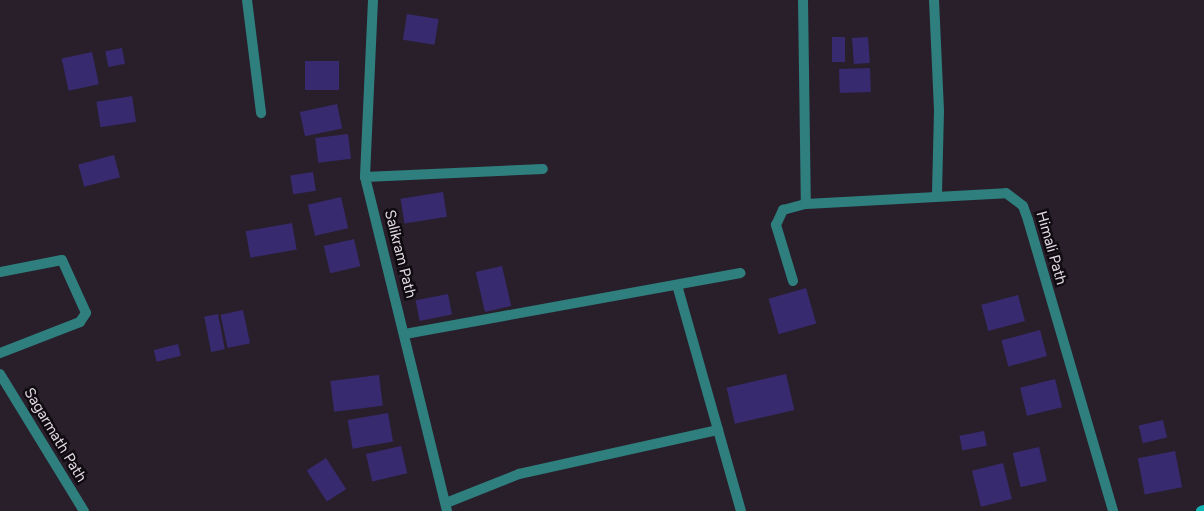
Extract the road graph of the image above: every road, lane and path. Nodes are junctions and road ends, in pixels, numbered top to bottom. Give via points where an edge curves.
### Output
1 (247, 0) edge
2 (373, 0) edge
3 (803, 0) edge
4 (934, 0) edge
5 (261, 113) dead end
6 (542, 169) dead end
7 (365, 177) junction
8 (937, 194) junction
9 (806, 204) junction
10 (0, 272) edge
11 (740, 273) dead end
12 (793, 280) dead end
13 (677, 285) junction
14 (405, 334) junction
15 (0, 353) edge
16 (0, 374) edge
17 (718, 430) junction
18 (446, 507) edge
19 (84, 511) edge
20 (741, 511) edge
21 (1113, 511) edge

1 - 5 street
2 - 7 street, Salikram Path
3 - 9 street
4 - 8 street via 939,111
6 - 7 street
7 - 14 street, Salikram Path
8 - 9 street, Himali Path
8 - 21 street, Himali Path via 1006,193 1023,206
9 - 12 street, Himali Path via 784,210 776,225
10 - 15 street via 62,260 86,313 80,322
11 - 13 street
13 - 14 street
13 - 17 street
14 - 18 street, Salikram Path
16 - 19 street, Sagarmath Path
17 - 18 street via 519,474
17 - 20 street

